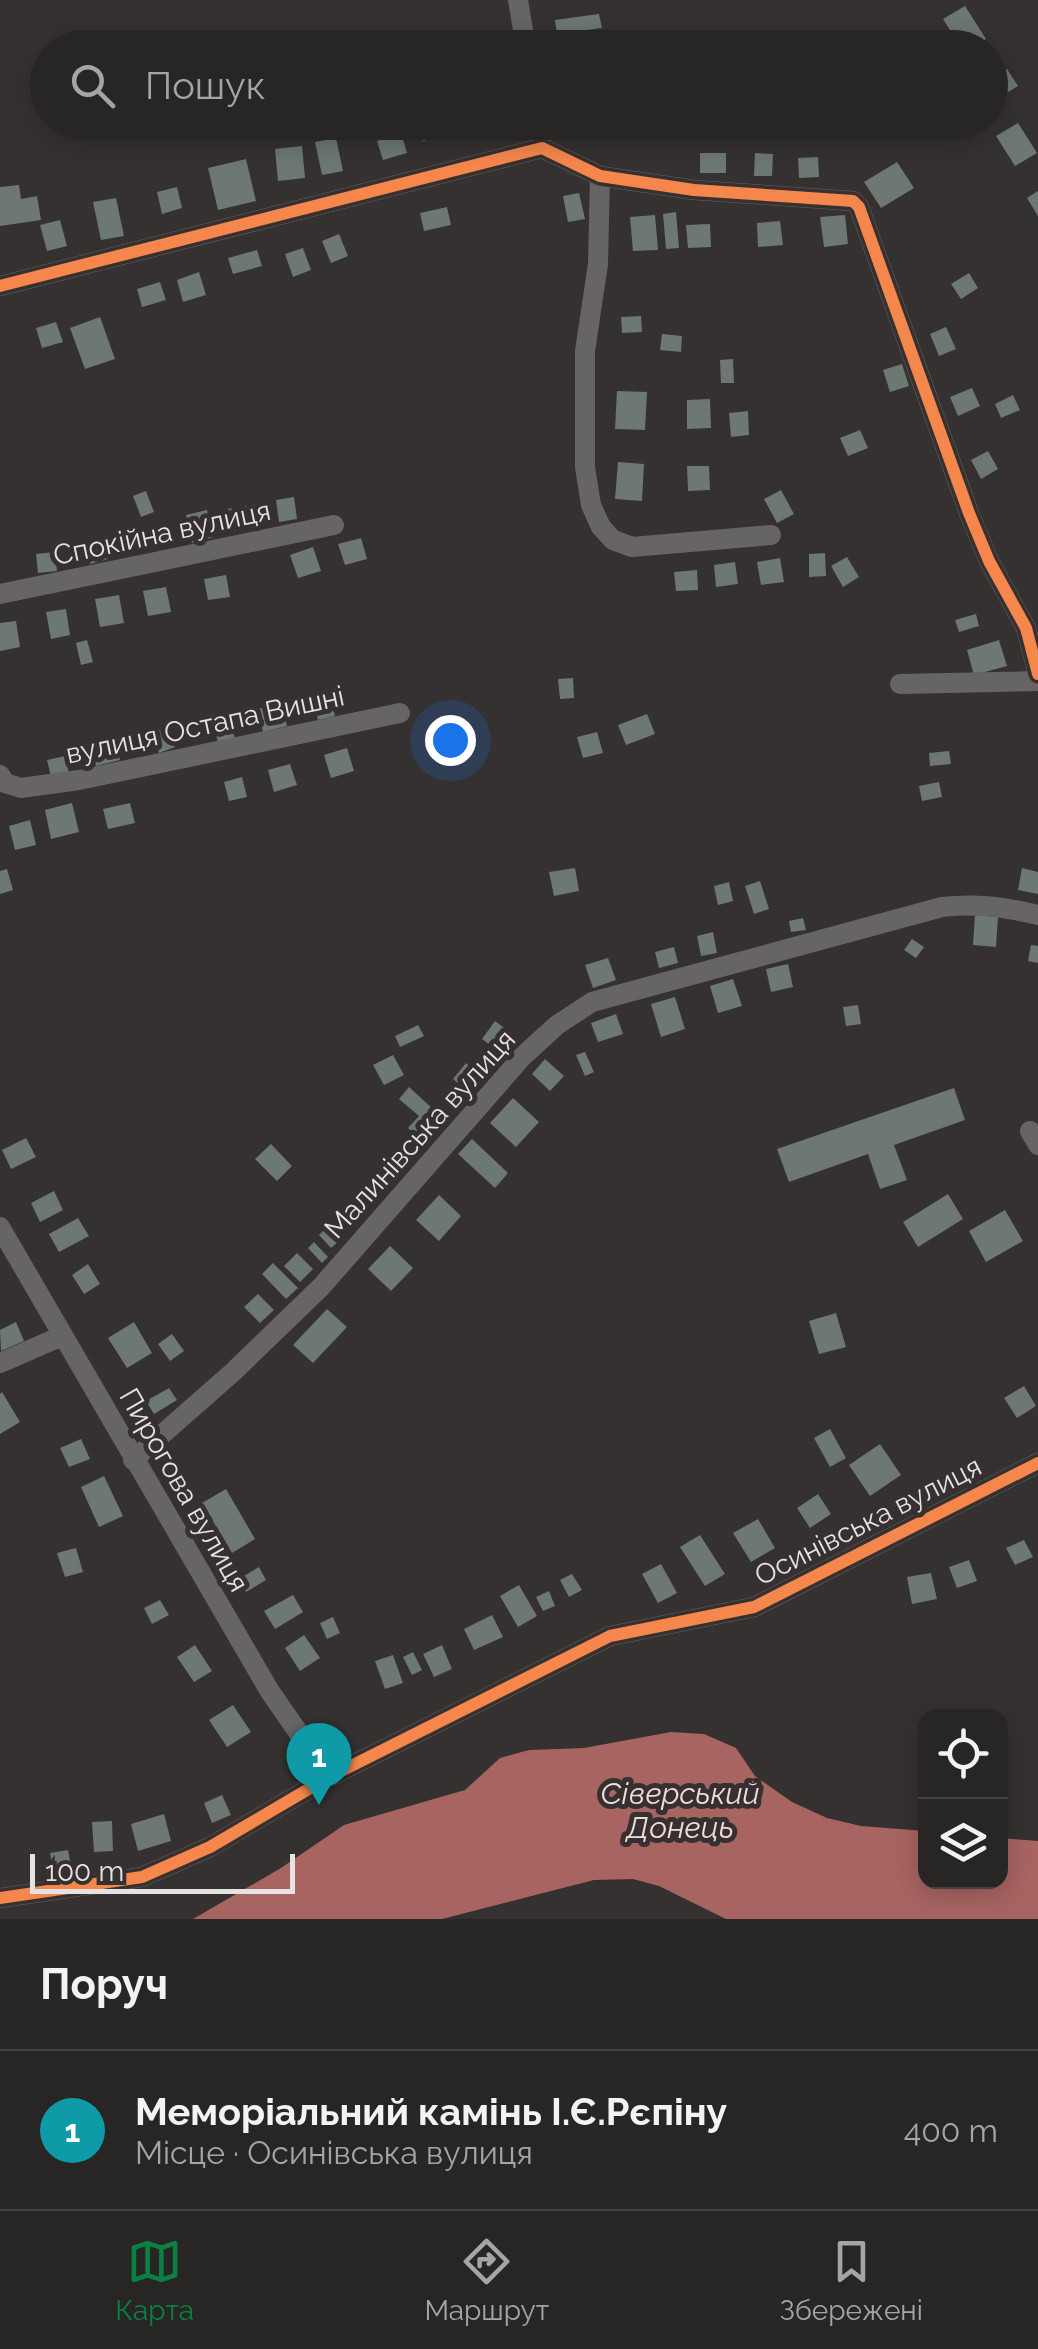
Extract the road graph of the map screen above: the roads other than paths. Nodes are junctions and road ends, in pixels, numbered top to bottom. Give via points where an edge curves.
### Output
1 (518, 0) edge
2 (523, 30) edge
3 (541, 140) edge
4 (542, 148) junction
5 (600, 176) junction
6 (0, 286) edge
7 (334, 525) dead end
8 (771, 534) dead end
9 (0, 594) edge
10 (1038, 678) edge
11 (900, 684) dead end
12 (400, 713) dead end
13 (0, 775) edge
14 (1038, 915) edge
15 (0, 1227) edge
16 (62, 1336) junction
17 (0, 1363) edge
18 (133, 1460) junction
19 (1038, 1463) edge
20 (329, 1777) junction
21 (0, 1898) edge

1 - 2 street
3 - 4 street
4 - 5 street
4 - 6 street
5 - 8 street via 585,390 586,467 601,528 632,547
5 - 10 street via 852,201 860,208 969,513 1026,628
7 - 9 street, Спокійна вулиця
10 - 11 street
12 - 13 street, вулиця Остапа Вишні via 79,780 20,788
14 - 18 street, Малинівська вулиця via 1000,906 942,906 592,1002 522,1056 321,1287
15 - 16 street, Пирогова вулиця
16 - 17 street
16 - 18 street, Пирогова вулиця
18 - 20 street, Пирогова вулиця via 269,1690
19 - 20 street, Осинівська вулиця via 754,1607 610,1636
20 - 21 street, Осинівська вулиця via 210,1847 142,1877

